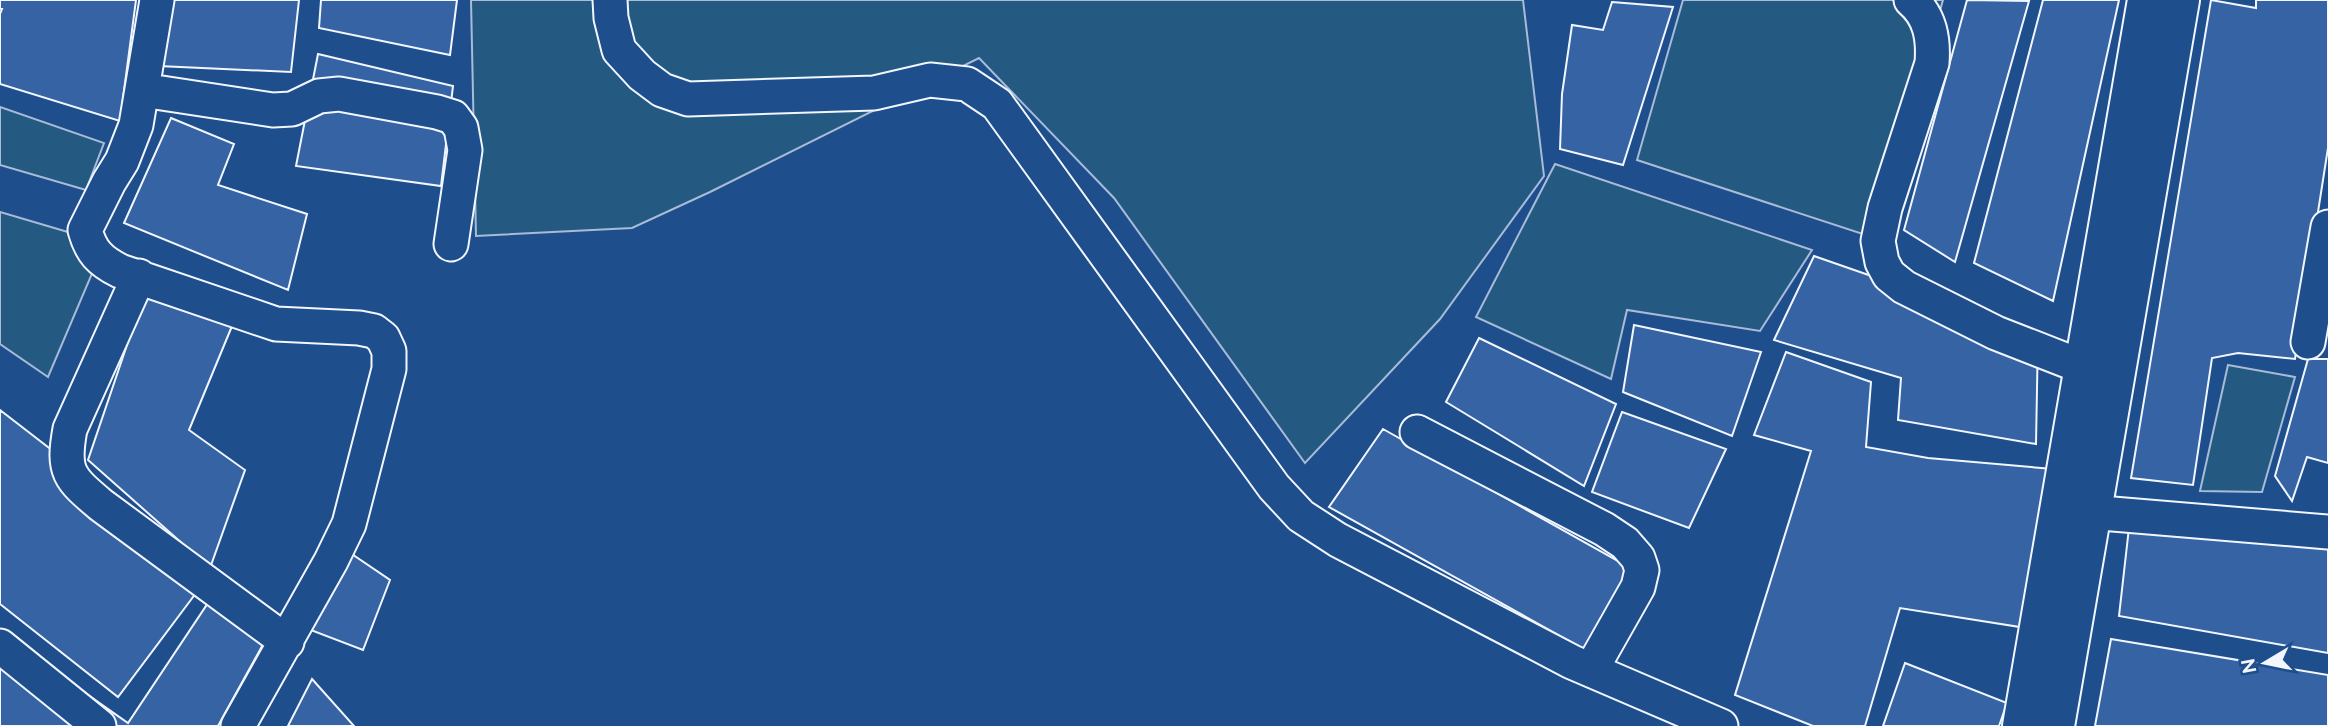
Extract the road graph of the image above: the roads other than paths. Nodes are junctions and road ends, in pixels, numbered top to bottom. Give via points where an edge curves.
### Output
1 (157, 0) edge
2 (610, 0) edge
3 (1911, 0) edge
4 (2147, 0) edge
5 (2180, 0) edge
6 (142, 90) junction
7 (2328, 227) edge
8 (452, 244) dead end
9 (139, 276) junction
10 (2308, 342) dead end
11 (2083, 367) junction
12 (1417, 432) dead end
13 (2075, 510) junction
14 (2328, 532) edge
15 (287, 642) junction
16 (0, 646) edge
17 (1591, 670) junction
18 (99, 726) edge
19 (239, 726) edge
20 (1721, 726) edge
21 (2022, 726) edge
22 (2055, 726) edge

1 - 6 street
2 - 17 street via 619,50 662,90 688,99 874,93 930,80 967,84 997,104 1274,487 1301,516 1338,540
3 - 11 street via 1929,26 1932,55 1885,208 1878,241 1882,262 1904,287 1996,332
4 - 11 street
5 - 13 street
6 - 8 street via 273,110 339,94 453,117 461,128 465,150
6 - 9 street via 136,125 122,161 85,230 103,262
7 - 10 street
9 - 15 street via 70,429 65,454 68,470 101,505
9 - 15 street via 276,324 374,331 389,351 389,369 349,524
11 - 13 street
12 - 17 street via 1604,529 1638,558 1642,570 1638,586
13 - 14 street
13 - 21 street
13 - 22 street
15 - 19 street
16 - 18 street
17 - 20 street

